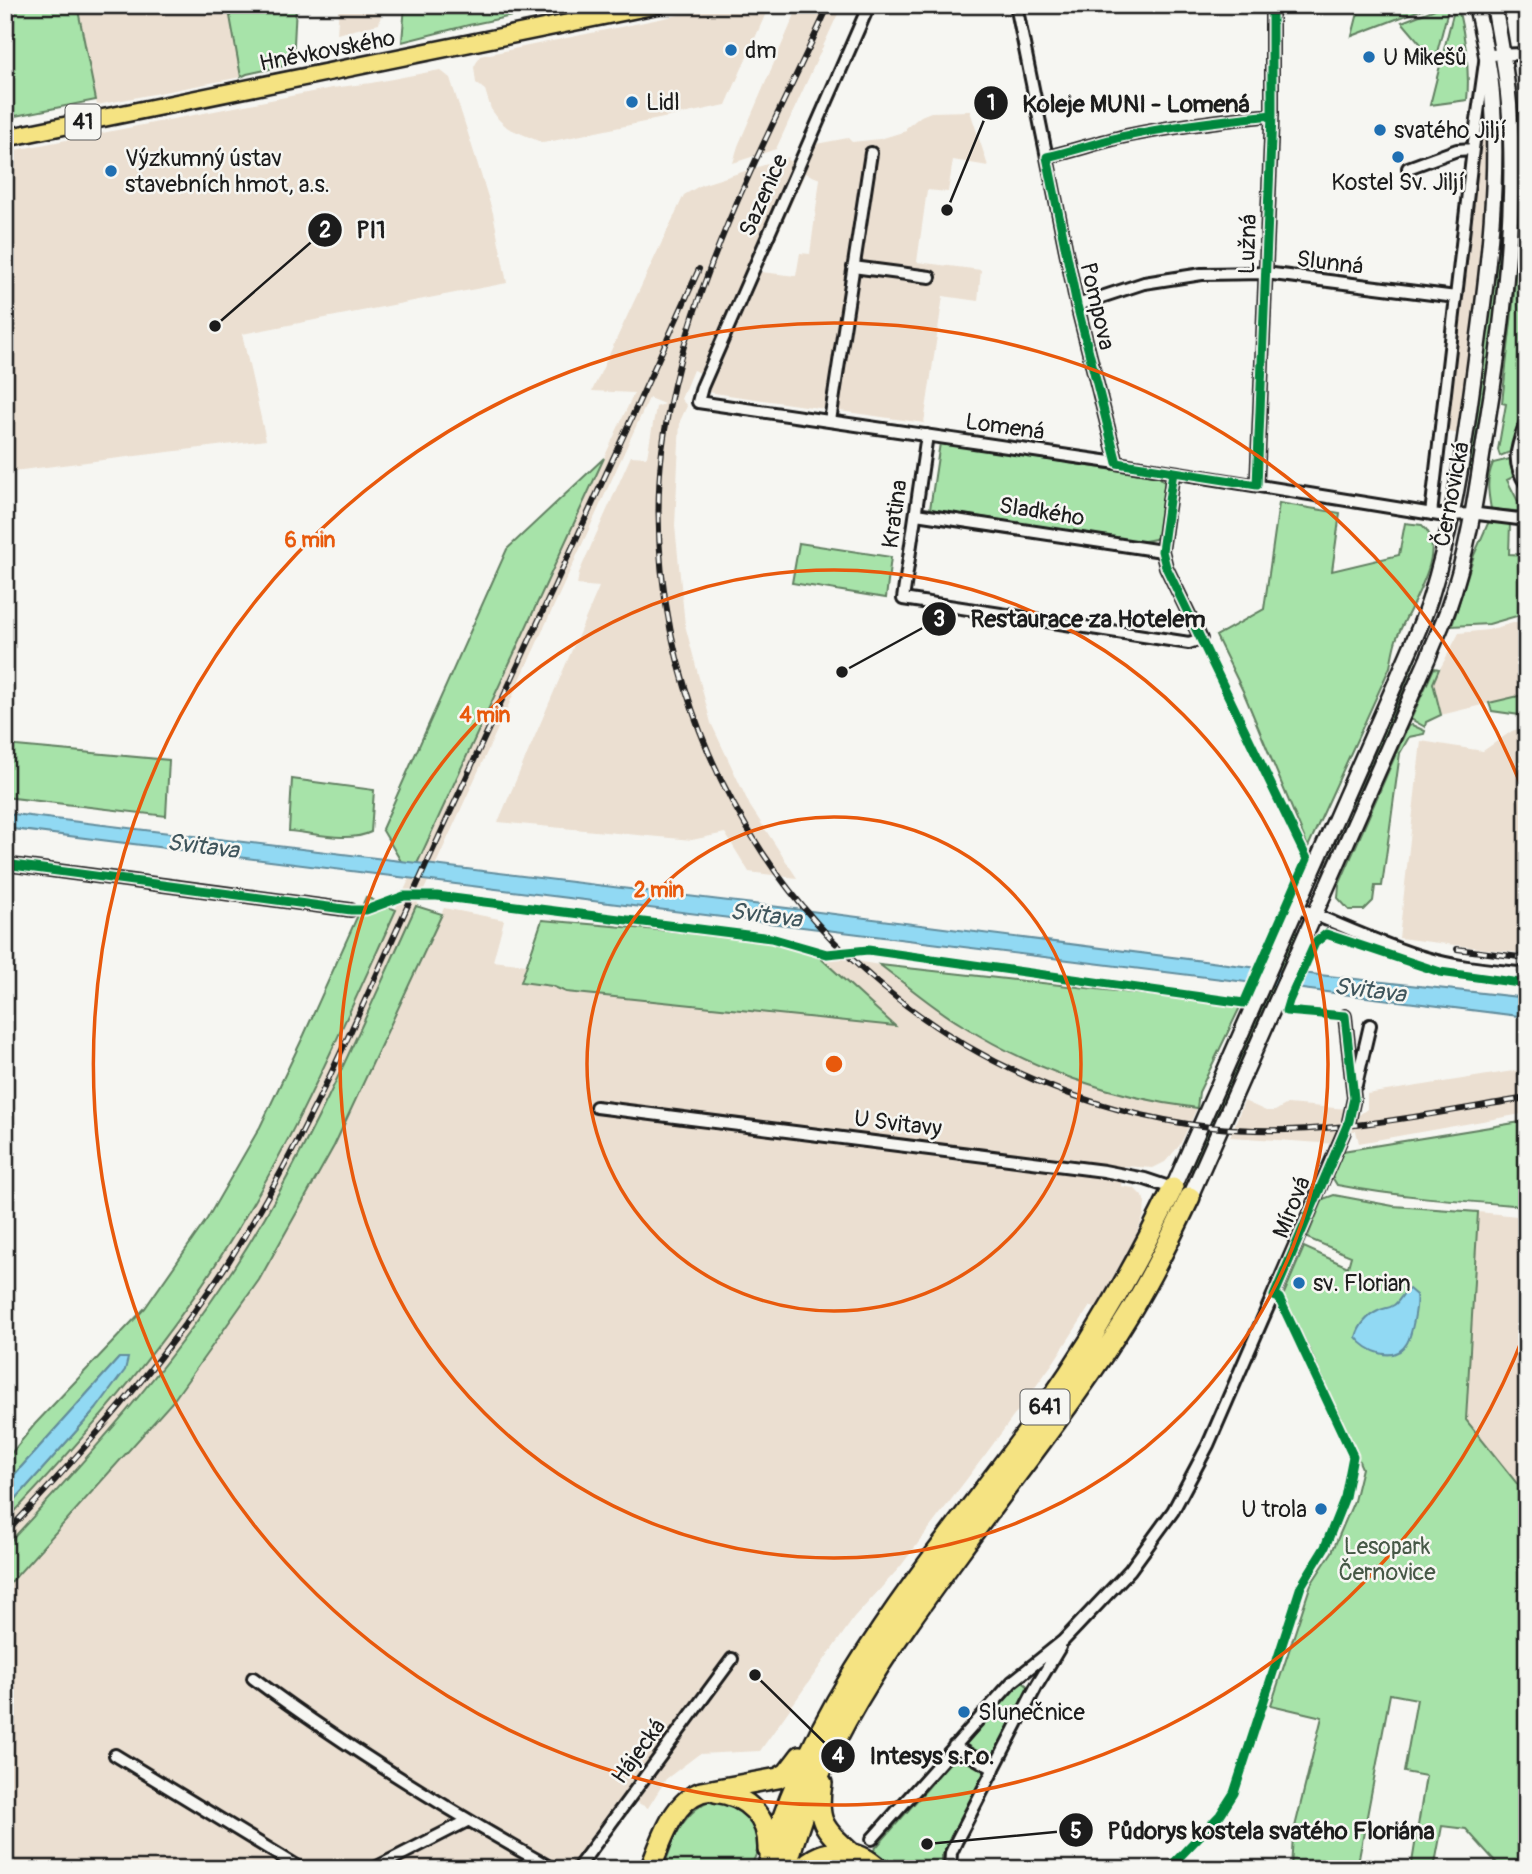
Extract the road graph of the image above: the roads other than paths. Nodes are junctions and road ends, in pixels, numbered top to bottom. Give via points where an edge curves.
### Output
1 (657, 5) edge
2 (869, 5) edge
3 (1016, 5) edge
4 (1272, 5) edge
5 (1476, 5) edge
6 (1494, 5) edge
7 (1503, 53) junction
8 (1527, 54) edge
9 (1486, 55) junction
10 (1272, 115) junction
11 (5, 138) edge
12 (1473, 149) junction
13 (870, 153) dead end
14 (1047, 157) junction
15 (1408, 168) dead end
16 (853, 267) junction
17 (1265, 273) junction
18 (930, 277) dead end
19 (1456, 298) junction
20 (1077, 305) junction
21 (698, 402) joint
22 (1527, 419) edge
23 (830, 421) junction
24 (927, 435) junction
25 (1117, 463) junction
26 (1173, 472) junction
27 (1257, 485) junction
28 (1527, 485) edge
29 (916, 513) junction
30 (1431, 514) junction
31 (1460, 514) junction
32 (1527, 520) edge
33 (1162, 551) junction
34 (5, 864) edge
35 (1296, 907) junction
36 (351, 910) dead end
37 (1315, 914) junction
38 (1527, 974) edge
39 (1345, 1016) dead end
40 (1370, 1025) dead end
41 (1354, 1098) junction
42 (596, 1107) dead end
43 (1182, 1193) junction
44 (1063, 1641) junction
45 (732, 1659) dead end
46 (253, 1678) dead end
47 (824, 1723) junction
48 (954, 1746) junction
49 (116, 1755) dead end
50 (826, 1757) junction
51 (994, 1769) junction
52 (706, 1791) junction
53 (467, 1821) junction
54 (872, 1839) dead end
55 (852, 1853) junction
56 (774, 1868) edge
57 (302, 1869) edge
58 (373, 1869) edge
59 (553, 1869) edge
60 (578, 1869) edge
61 (650, 1869) edge
62 (802, 1869) edge
63 (879, 1869) edge
64 (950, 1869) edge

1 - 11 main road, Hněvkovského / 41
2 - 21 street, Sazenice
3 - 14 street, Pompova
4 - 10 street, Lužná
5 - 9 main road, Černovická / 641
6 - 7 main road, Černovická / 641
7 - 8 street
7 - 9 street
7 - 31 main road, Černovická / 641 via 1511,136 1503,305
9 - 12 street, Černovická
9 - 31 main road, Černovická / 641 via 1495,134 1491,210
10 - 14 street via 1166,129
10 - 17 street, Lužná
12 - 15 street via 1457,150
12 - 19 street, Černovická
13 - 16 street
14 - 20 street, Pompova
16 - 18 street
16 - 23 street
17 - 19 street, Slunná
17 - 20 street, Slunná via 1202,274 1144,283
17 - 27 street, Lužná
19 - 30 street, Černovická
20 - 25 street, Pompova
21 - 23 street, Lomená
22 - 28 street via 1515,466
23 - 24 street, Lomená
24 - 25 street, Lomená
24 - 29 street, Kratina
25 - 26 street, Lomená
26 - 27 street, Lomená
26 - 33 street
27 - 30 street, Lomená
29 - 33 street, Sladkého
29 - 33 street, Kratina via 902,599 1189,643 1201,639
30 - 31 street, Lomená
31 - 32 street, Lomená
31 - 35 main road, Černovická / 641 via 1429,601
31 - 37 main road, Černovická / 641 via 1448,608
34 - 36 street
35 - 37 street
35 - 43 main road, Černovická / 641
37 - 38 street via 1424,958
37 - 43 main road, Černovická / 641
39 - 41 street, Mírová
40 - 41 street, Mírová
41 - 44 street, Mírová via 1346,1127 1208,1445 1173,1511 1130,1570
42 - 43 street, U Svitavy via 1104,1171
43 - 47 highway, 641 via 1072,1369 894,1611
43 - 50 highway, 641 via 1147,1284 1111,1343 901,1633
44 - 48 street via 1012,1682
44 - 51 street
45 - 60 street, Hájecká
46 - 53 street
47 - 52 highway via 783,1776
47 - 56 highway, 641 via 792,1793
48 - 51 street
48 - 54 street
49 - 57 street
50 - 55 highway via 820,1814 828,1830
50 - 56 highway, 641
51 - 64 street via 951,1853
52 - 56 highway via 736,1797 757,1813
52 - 61 highway via 680,1807
53 - 58 street
53 - 59 street
55 - 62 highway via 825,1854
55 - 63 highway

